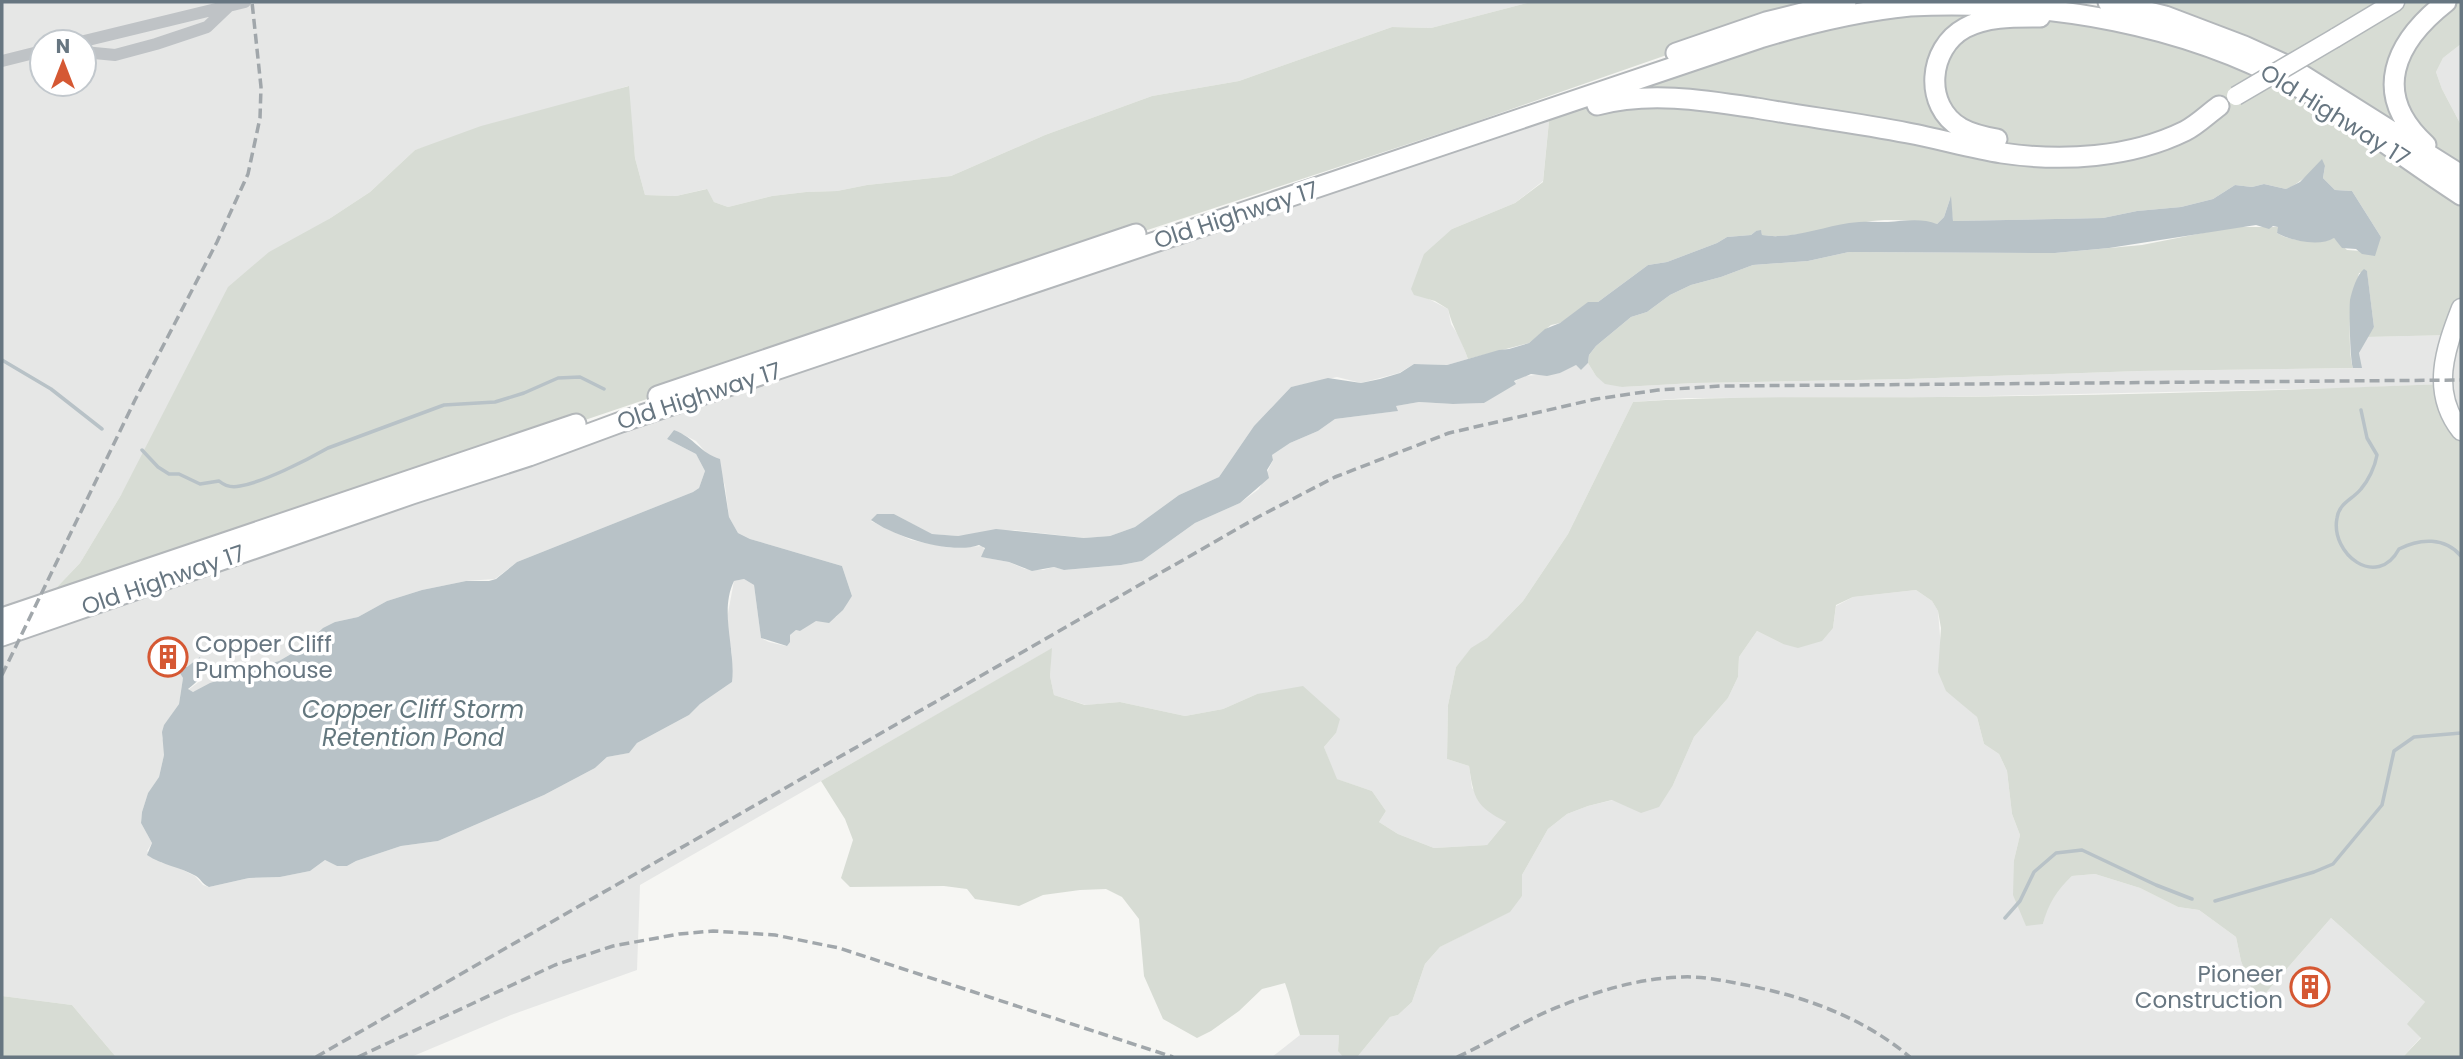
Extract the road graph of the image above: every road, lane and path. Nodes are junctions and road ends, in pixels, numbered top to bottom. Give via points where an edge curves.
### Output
1 (245, 2) edge
2 (1846, 2) edge
3 (2395, 2) edge
4 (2446, 2) edge
5 (230, 5) junction
6 (2101, 8) edge
7 (98, 38) edge
8 (98, 53) edge
9 (28, 54) edge
10 (2, 61) edge
11 (2227, 101) junction
12 (1555, 109) junction
13 (2454, 171) edge
14 (2461, 195) edge
15 (2461, 308) edge
16 (2461, 431) edge
17 (2, 618) edge
18 (2, 636) edge

1 - 5 street
2 - 17 main road, Old Highway 17 via 1727,34
3 - 11 main road, bridge
4 - 13 main road via 2414,31 2399,55 2395,90 2405,120
5 - 7 street
5 - 8 street via 207,27 115,55
6 - 11 main road via 2064,19 2000,18 1964,28 1947,43 1934,71 1942,110 1960,127 1986,137 2060,145 2142,135
6 - 12 main road, Old Highway 17 via 1958,3 1843,16 1760,38
6 - 13 main road, Old Highway 17 via 2174,19 2288,66
6 - 14 main road, Old Highway 17 via 2257,66 2308,93
9 - 10 street
11 - 12 main road via 2187,130 2146,146 2054,158 1691,100 1634,98 1588,108
12 - 18 main road, Old Highway 17 via 621,422
15 - 16 main road via 2445,354 2442,388

